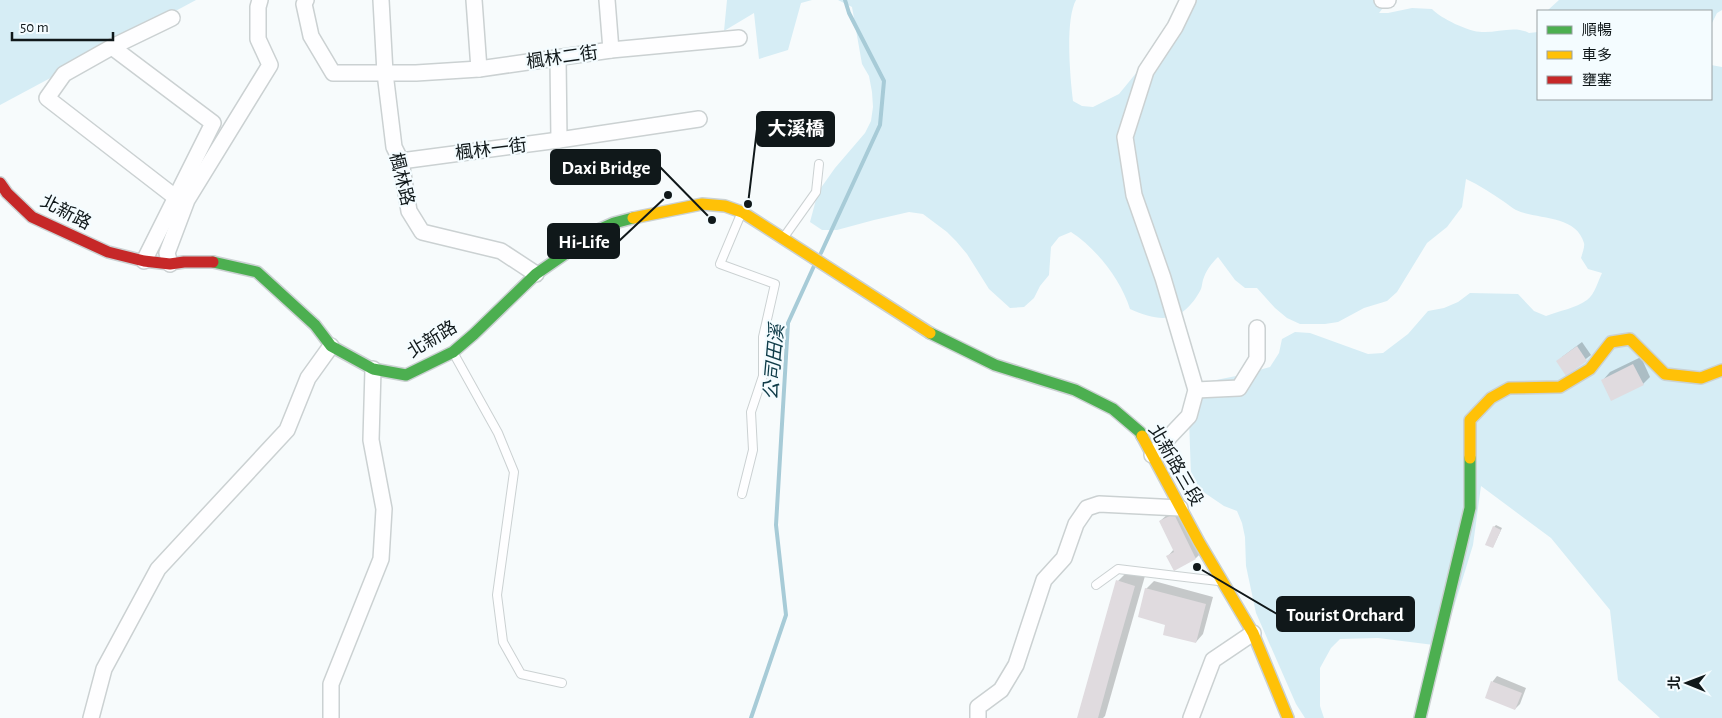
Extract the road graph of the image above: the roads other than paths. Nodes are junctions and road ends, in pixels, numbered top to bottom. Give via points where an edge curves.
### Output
1 (260, 0) edge
2 (306, 0) edge
3 (381, 0) edge
4 (474, 0) edge
5 (607, 0) edge
6 (1188, 0) edge
7 (1382, 0) edge
8 (1388, 0) edge
9 (172, 18) dead end
10 (739, 38) dead end
11 (112, 47) junction
12 (611, 50) junction
13 (558, 58) junction
14 (479, 69) junction
15 (385, 73) junction
16 (699, 119) dead end
17 (560, 140) junction
18 (401, 161) junction
19 (819, 164) dead end
20 (0, 183) edge
21 (175, 197) junction
22 (742, 212) junction
23 (783, 239) junction
24 (800, 249) joint
25 (144, 261) junction
26 (170, 264) junction
27 (536, 274) junction
28 (1257, 328) dead end
29 (331, 346) junction
30 (452, 352) junction
31 (373, 370) junction
32 (1722, 370) edge
33 (1196, 390) junction
34 (1152, 455) junction
35 (742, 494) dead end
36 (1180, 508) junction
37 (1222, 582) junction
38 (1096, 585) dead end
39 (1252, 633) junction
40 (562, 683) dead end
41 (91, 718) edge
42 (331, 718) edge
43 (978, 718) edge
44 (1191, 718) edge
45 (1288, 718) edge
46 (1420, 718) edge

1 - 26 street via 258,39 270,65 187,200 167,253
2 - 15 street, 楓林二街 via 304,4 311,36 333,73
3 - 15 street, 楓林路
4 - 14 street
5 - 12 street
6 - 33 street via 1146,72 1125,137 1134,195
7 - 8 street
9 - 11 street
10 - 12 street, 楓林二街
11 - 21 street via 213,123
11 - 21 street via 64,74 47,98
12 - 13 street, 楓林二街
13 - 14 street, 楓林二街
13 - 17 street
14 - 15 street, 楓林二街
15 - 18 street, 楓林路 via 394,148
16 - 17 street, 楓林一街
17 - 18 street, 楓林一街
18 - 27 street, 楓林路 via 409,211 422,232 501,251
19 - 23 lane via 816,192
20 - 25 main road, 北新路 via 32,217 108,252
21 - 25 street
22 - 23 main road, 北新路
22 - 27 main road, 北新路 via 725,206 702,204 614,223 587,235
22 - 35 lane via 720,264 775,284 764,337 763,376 751,412 753,450
23 - 24 main road, 北新路
24 - 34 main road, 北新路三段 via 921,328 960,349 1075,390 1113,409 1140,432
25 - 26 main road, 北新路
26 - 29 main road, 北新路 via 216,262 257,272 315,326
27 - 30 main road, 北新路
28 - 33 street via 1257,358 1239,388
29 - 31 main road, 北新路
29 - 41 street via 308,378 287,430 158,569 104,669
30 - 31 main road, 北新路 via 406,375
30 - 40 lane via 498,433 514,472 497,595 503,642 521,674
31 - 42 street via 371,440 384,509 381,559 331,684
32 - 46 main road via 1701,378 1665,374 1630,340 1611,342 1590,369 1560,387 1509,388 1491,398 1470,420 1470,508
33 - 34 street via 1188,416
34 - 36 main road, 北新路三段
36 - 37 main road, 北新路三段
36 - 43 street via 1099,504 1086,508 1076,524 1064,558 1044,580 1016,665 1001,690 978,707
37 - 38 lane via 1118,569
37 - 39 main road, 北新路三段
39 - 44 street via 1213,660
39 - 45 main road, 北新路三段

